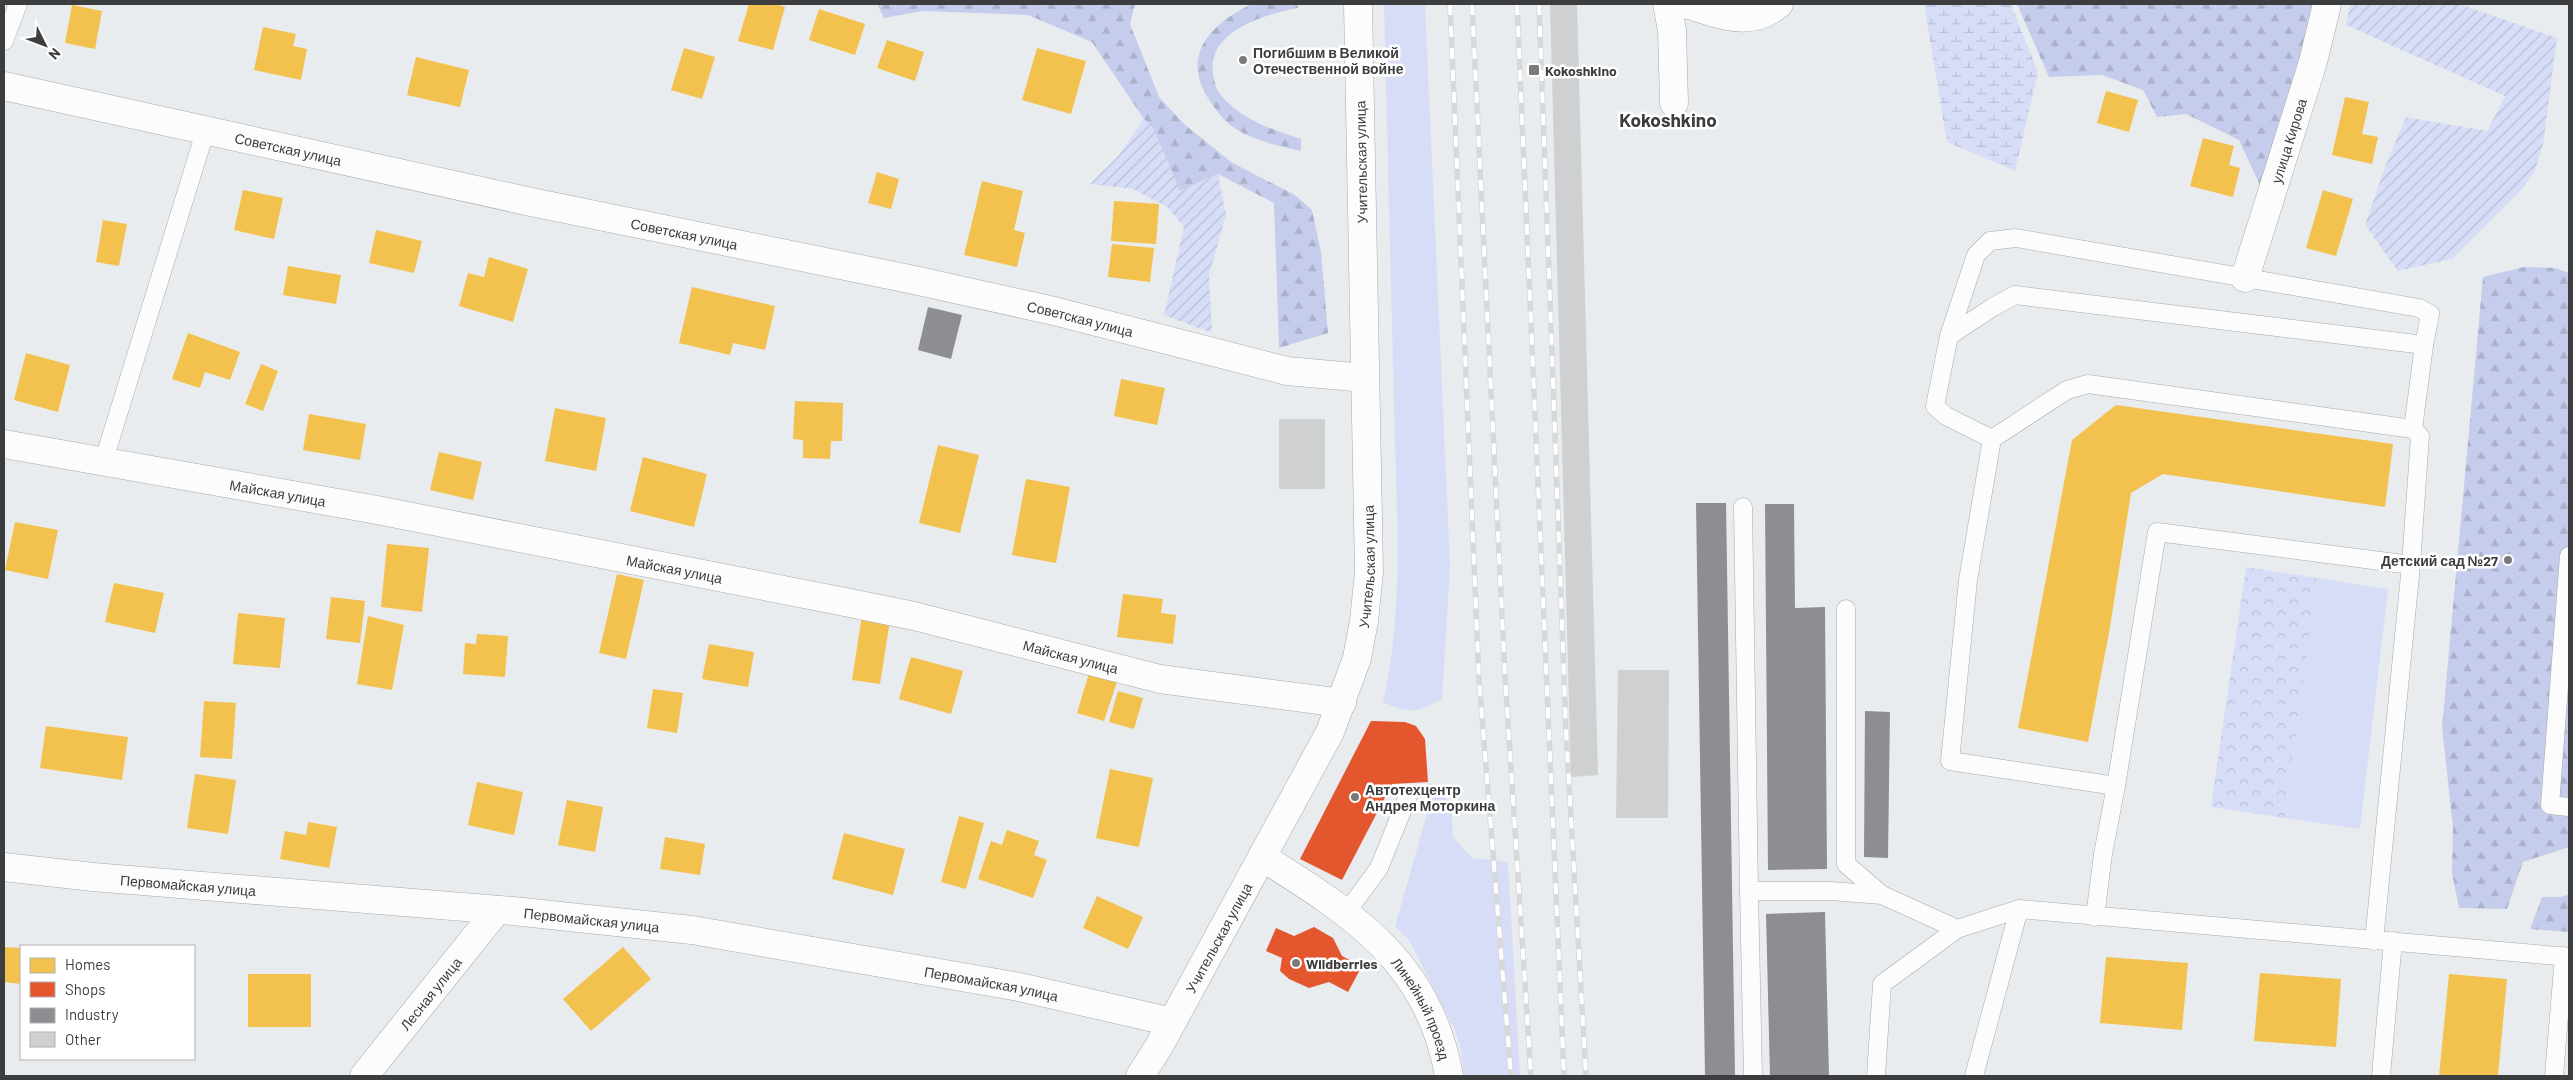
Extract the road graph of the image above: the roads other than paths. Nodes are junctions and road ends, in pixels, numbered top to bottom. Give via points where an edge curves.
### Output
1 (18, 4) edge
2 (1358, 4) edge
3 (1667, 4) edge
4 (1686, 4) edge
5 (1779, 4) edge
6 (2327, 4) edge
7 (4, 41) edge
8 (4, 86) edge
9 (1674, 103) dead end
10 (205, 132) junction
11 (2245, 278) junction
12 (1949, 336) junction
13 (2424, 345) junction
14 (1365, 378) junction
15 (2413, 429) junction
16 (1992, 438) junction
17 (4, 444) edge
18 (103, 463) junction
19 (1743, 507) dead end
20 (2569, 556) edge
21 (2411, 565) junction
22 (1846, 609) dead end
23 (1342, 703) junction
24 (2116, 786) junction
25 (1408, 796) dead end
26 (2569, 807) edge
27 (1262, 857) junction
28 (4, 868) edge
29 (1749, 891) junction
30 (1882, 895) junction
31 (2019, 909) junction
32 (497, 910) junction
33 (1346, 913) junction
34 (2095, 917) junction
35 (1957, 929) junction
36 (2374, 941) junction
37 (2394, 941) junction
38 (2567, 956) edge
39 (1172, 1022) junction
40 (364, 1076) edge
41 (1140, 1076) edge
42 (1449, 1076) edge
43 (1753, 1076) edge
44 (1876, 1076) edge
45 (1974, 1076) edge
46 (2381, 1076) edge
47 (2554, 1076) edge

1 - 7 lane
2 - 14 street, Учительская улица
3 - 9 street via 1672,30
4 - 5 street via 1738,19 1757,18
6 - 11 street, улица Кирова
8 - 10 street, Советская улица
10 - 14 street, Советская улица via 914,280 1054,311 1287,371
10 - 18 lane
11 - 12 lane via 2016,238 1990,241 1976,255
11 - 13 lane via 2419,308 2430,314
12 - 13 lane via 1992,307 2015,296
12 - 16 lane via 1935,406 1946,416
13 - 15 lane
14 - 23 street, Учительская улица via 1369,572 1357,658
15 - 16 lane via 2088,384 2067,390
15 - 21 lane via 2420,436
16 - 24 lane via 1968,580 1950,761
17 - 18 street, Майская улица
18 - 23 street, Майская улица via 377,510 914,616 1160,679
19 - 29 lane
20 - 26 lane via 2550,805
21 - 24 lane via 2157,532
21 - 36 lane
22 - 30 lane via 1846,864
23 - 27 street, Учительская улица via 1330,732
24 - 34 lane
25 - 33 lane via 1379,868
27 - 33 street, Линейный проезд
27 - 39 street, Учительская улица
28 - 32 street, Первомайская улица
29 - 30 lane
29 - 43 lane
30 - 35 lane
31 - 34 lane
31 - 35 lane
31 - 45 lane
32 - 39 street, Первомайская улица via 692,930 1020,987
32 - 40 street, Лесная улица
33 - 42 street, Линейный проезд via 1414,982 1438,1028
34 - 36 lane
35 - 44 lane via 1882,984
36 - 37 lane
37 - 38 lane
37 - 46 lane
38 - 47 lane
39 - 41 street, Учительская улица

